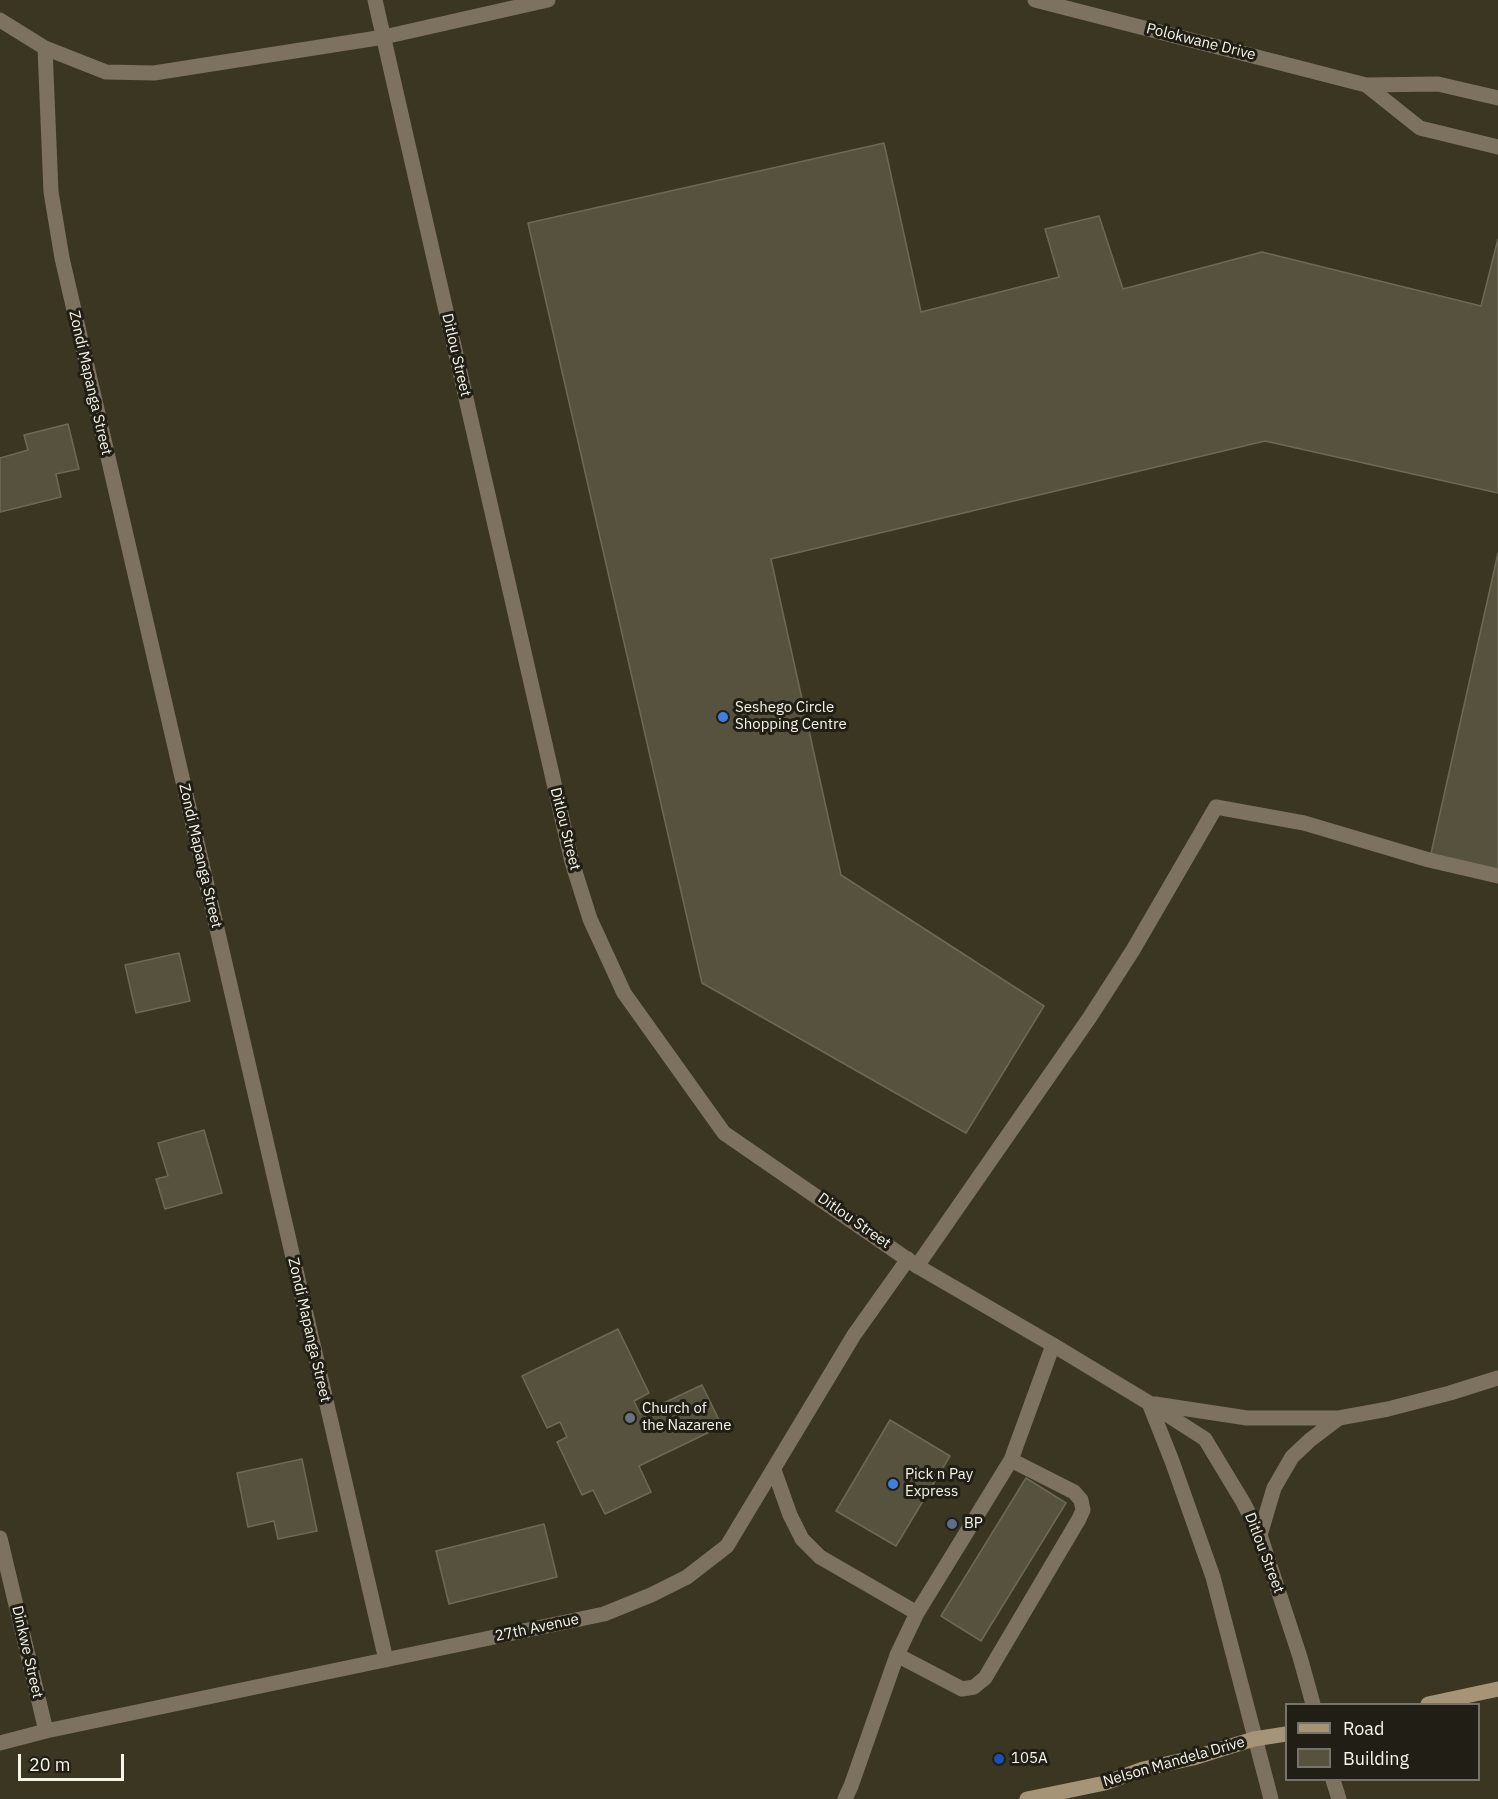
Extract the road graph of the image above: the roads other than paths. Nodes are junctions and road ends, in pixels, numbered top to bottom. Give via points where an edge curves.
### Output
1 (375, 0) edge
2 (548, 0) edge
3 (1035, 0) edge
4 (0, 20) edge
5 (384, 37) junction
6 (45, 48) junction
7 (1366, 85) junction
8 (1498, 98) edge
9 (1498, 147) edge
10 (1498, 876) edge
11 (913, 1262) junction
12 (1053, 1345) junction
13 (1498, 1378) edge
14 (1149, 1403) junction
15 (1339, 1418) junction
16 (1011, 1460) junction
17 (774, 1470) junction
18 (1260, 1535) junction
19 (0, 1538) edge
20 (917, 1613) junction
21 (897, 1654) junction
22 (386, 1660) junction
23 (1498, 1689) edge
24 (1314, 1703) edge
25 (1433, 1703) edge
26 (46, 1731) junction
27 (1285, 1734) edge
28 (1254, 1739) junction
29 (0, 1743) edge
30 (1334, 1781) edge
31 (845, 1799) edge
32 (1027, 1799) edge
33 (1271, 1799) edge
34 (1339, 1799) edge

1 - 5 street, Ditlou Street
2 - 5 street
3 - 7 street, Polokwane Drive
4 - 6 street
5 - 6 street via 154,73 106,72
5 - 11 street, Ditlou Street via 572,862 590,919 624,993 724,1133
6 - 22 street, Zondi Mapanga Street via 51,192 62,258
7 - 8 street, Polokwane Drive via 1438,84
7 - 9 street, Polokwane Drive via 1420,128
10 - 11 street, 27th Avenue via 1304,823 1215,807 1090,1017
11 - 12 street, Ditlou Street
11 - 17 street, 27th Avenue via 854,1335
12 - 14 street, Ditlou Street
12 - 16 street
13 - 15 street via 1419,1401
14 - 15 street via 1247,1418
14 - 18 street, Ditlou Street via 1205,1439
14 - 28 street via 1213,1577
15 - 18 street via 1292,1457 1274,1488
16 - 20 street
16 - 21 street via 1074,1492 1083,1510 1079,1519 980,1683 962,1689
17 - 20 street via 789,1515 802,1539 819,1557
17 - 22 street, 27th Avenue via 727,1546 687,1577 651,1595 604,1614
18 - 24 street, Ditlou Street
19 - 26 street, Dinkwe Street
20 - 21 street
21 - 31 street
22 - 26 street, 27th Avenue
23 - 25 main road
26 - 29 street, 27th Avenue
27 - 28 main road, Nelson Mandela Drive
28 - 32 main road, Nelson Mandela Drive via 1105,1783
28 - 33 street
30 - 34 street

